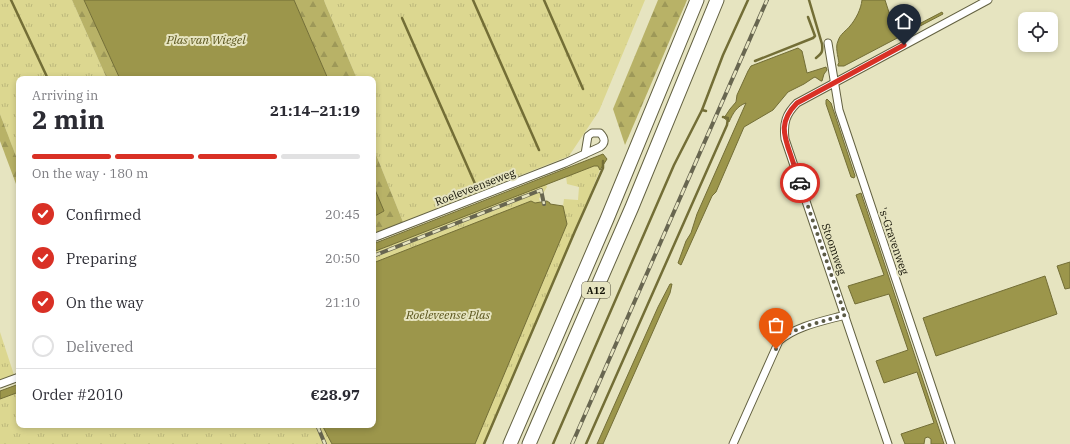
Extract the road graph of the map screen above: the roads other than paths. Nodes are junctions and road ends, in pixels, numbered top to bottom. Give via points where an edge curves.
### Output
1 (697, 0) edge
2 (717, 0) edge
3 (988, 0) edge
4 (828, 43) dead end
5 (834, 82) junction
6 (585, 154) dead end
7 (376, 237) edge
8 (845, 315) junction
9 (16, 378) edge
10 (0, 384) edge
11 (510, 444) edge
12 (529, 444) edge
13 (733, 444) edge
14 (888, 444) edge
15 (951, 444) edge

1 - 11 highway, A12 via 607,220
2 - 12 highway, A12 via 632,208
3 - 5 street, Stoomweg
4 - 5 street, 's-Gravenweg
5 - 8 street, Stoomweg via 797,103 790,110 784,127 785,138
5 - 15 street, 's-Gravenweg via 839,110
6 - 7 street, Roeleveenseweg
8 - 13 street via 795,330 779,341
8 - 14 street, Stoomweg
9 - 10 street

